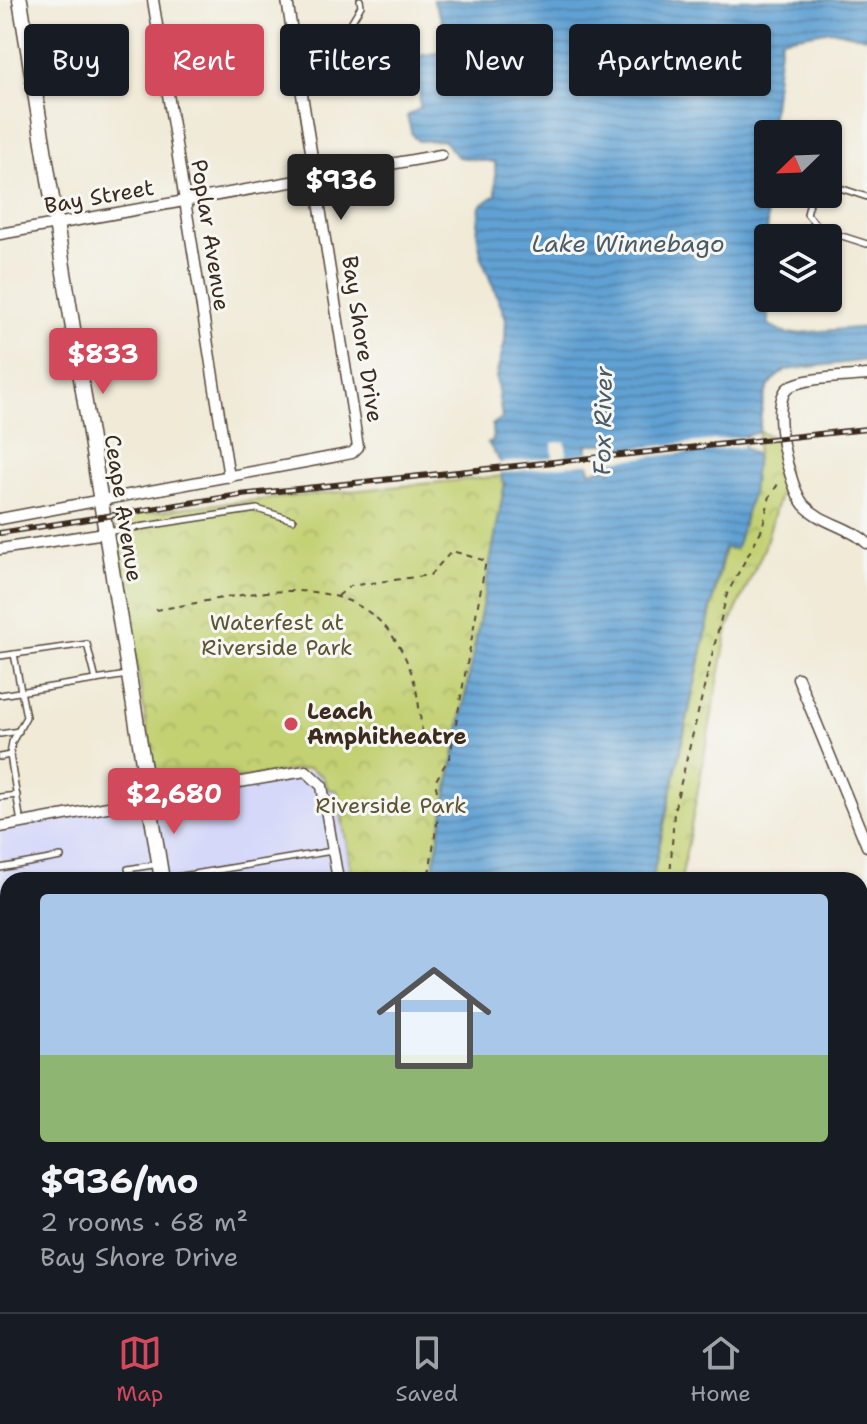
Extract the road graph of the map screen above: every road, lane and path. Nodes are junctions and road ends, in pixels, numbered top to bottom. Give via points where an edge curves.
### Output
1 (20, 0) edge
2 (153, 0) edge
3 (287, 0) edge
4 (360, 0) edge
5 (291, 24) edge
6 (350, 24) edge
7 (304, 96) edge
8 (441, 155) dead end
9 (317, 178) junction
10 (842, 189) edge
11 (867, 197) edge
12 (185, 202) junction
13 (808, 208) edge
14 (56, 224) junction
15 (0, 234) edge
16 (867, 244) edge
17 (867, 375) edge
18 (787, 470) junction
19 (229, 477) junction
20 (100, 501) junction
21 (1, 515) edge
22 (293, 520) dead end
23 (105, 533) junction
24 (867, 543) edge
25 (0, 549) edge
26 (338, 596) junction
27 (156, 610) dead end
28 (14, 654) junction
29 (0, 656) edge
30 (128, 674) junction
31 (798, 678) dead end
32 (96, 680) junction
33 (21, 692) junction
34 (0, 695) edge
35 (20, 731) junction
36 (0, 734) edge
37 (423, 742) dead end
38 (10, 755) junction
39 (0, 757) edge
40 (17, 795) junction
41 (0, 797) edge
42 (148, 799) junction
43 (22, 823) junction
44 (0, 827) edge
45 (867, 846) edge
46 (333, 851) junction
47 (61, 857) dead end
48 (0, 868) edge
49 (128, 869) dead end
50 (144, 872) edge
51 (160, 872) edge
52 (182, 872) edge
53 (337, 872) edge
54 (429, 872) edge
55 (670, 872) edge

1 - 14 street, Ceape Avenue
2 - 12 street, Poplar Avenue
3 - 5 street, Bay Shore Drive
4 - 6 lane
7 - 9 street, Bay Shore Drive
8 - 9 street, Bay Street
9 - 12 street, Bay Street
9 - 19 street, Bay Shore Drive via 358,447 352,453
10 - 11 lane
12 - 14 street, Bay Street
12 - 19 street, Poplar Avenue
13 - 16 lane via 807,214 820,229
14 - 15 street, Bay Street
14 - 20 street, Ceape Avenue
17 - 18 street via 799,383 785,391 780,403
18 - 24 street via 805,506
18 - 55 path via 727,594 674,811
19 - 20 street
20 - 21 street
20 - 23 street, Ceape Avenue
22 - 23 lane via 257,509
23 - 25 street
23 - 30 street, Ceape Avenue
26 - 27 path via 282,589
26 - 37 path via 378,621 404,655 416,690
26 - 54 path via 350,586 430,575 452,551 486,561 450,756 435,782 440,804
28 - 29 lane
28 - 32 lane via 87,644
28 - 33 lane
30 - 32 lane
30 - 42 street, Ceape Avenue
31 - 45 street
32 - 33 lane
33 - 34 lane
33 - 35 lane via 26,717
35 - 36 lane
35 - 38 lane
38 - 39 lane
38 - 40 lane
40 - 41 lane
40 - 43 lane
42 - 43 street
42 - 46 street via 306,771 322,786
42 - 51 street, Ceape Avenue
43 - 44 street
46 - 52 lane
46 - 53 street
47 - 48 lane
49 - 50 lane

